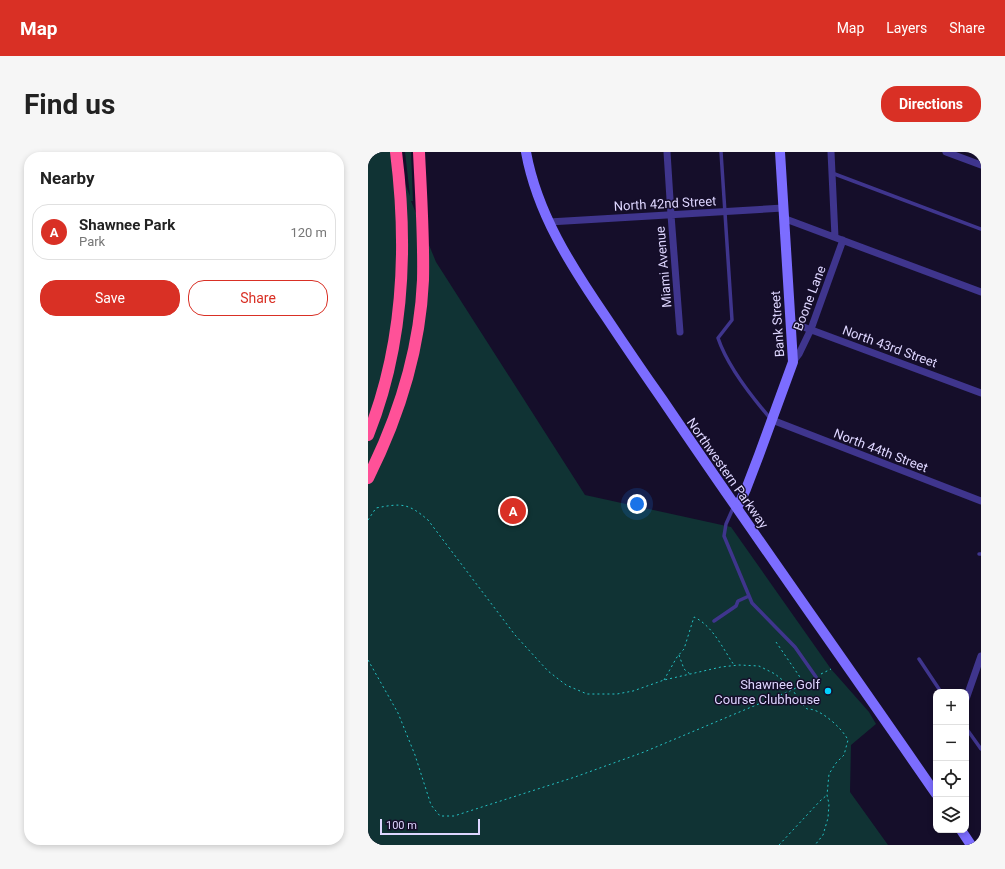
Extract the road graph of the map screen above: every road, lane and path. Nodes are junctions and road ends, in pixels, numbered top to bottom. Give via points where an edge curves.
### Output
1 (396, 152) edge
2 (415, 152) edge
3 (419, 152) edge
4 (526, 152) edge
5 (667, 152) edge
6 (721, 152) edge
7 (780, 152) edge
8 (831, 152) edge
9 (946, 152) edge
10 (981, 165) edge
11 (832, 173) junction
12 (726, 211) junction
13 (783, 213) junction
14 (670, 215) junction
15 (549, 222) junction
16 (981, 229) edge
17 (835, 237) junction
18 (843, 240) junction
19 (420, 261) junction
20 (981, 292) edge
21 (790, 322) junction
22 (810, 329) junction
23 (680, 332) dead end
24 (793, 362) junction
25 (981, 393) edge
26 (772, 420) junction
27 (368, 435) edge
28 (368, 470) edge
29 (368, 478) edge
30 (981, 501) edge
31 (736, 506) junction
32 (368, 520) edge
33 (749, 596) junction
34 (714, 621) dead end
35 (776, 642) dead end
36 (679, 654) junction
37 (981, 656) edge
38 (919, 659) dead end
39 (368, 660) edge
40 (734, 666) junction
41 (831, 669) dead end
42 (691, 675) junction
43 (816, 677) junction
44 (664, 680) junction
45 (805, 684) junction
46 (939, 689) edge
47 (792, 690) junction
48 (969, 690) edge
49 (969, 732) edge
50 (981, 749) edge
51 (933, 786) edge
52 (827, 795) junction
53 (963, 833) edge
54 (779, 845) edge
55 (814, 845) edge
56 (971, 845) edge

1 - 27 highway via 402,196 400,307 392,356
2 - 19 highway
3 - 19 highway
4 - 15 street, Northwestern Parkway via 538,197
5 - 14 street, Miami Avenue
6 - 12 lane
7 - 13 street, Bank Street
8 - 11 street
9 - 10 street
11 - 16 lane
11 - 17 street
12 - 13 street, North 42nd Street
12 - 14 street, North 42nd Street
12 - 26 lane via 732,320 718,338 722,350 754,400
13 - 17 street, North 42nd Street
13 - 21 street, Bank Street
14 - 15 street, North 42nd Street
14 - 23 street, Miami Avenue
15 - 31 street, Northwestern Parkway via 577,274
17 - 18 street, North 42nd Street
18 - 20 street, North 42nd Street
18 - 22 street, Boone Lane
19 - 28 highway via 415,318 405,371 383,438
19 - 29 highway via 419,318 408,378 395,419
21 - 22 street, North 43rd Street
21 - 24 street, Bank Street
22 - 24 street, Boone Lane
22 - 25 street, North 43rd Street
24 - 26 street, Bank Street
26 - 30 street, North 44th Street
26 - 31 street, Bank Street via 746,489
31 - 33 lane via 726,524 724,536
31 - 51 street, Northwestern Parkway
32 - 44 path via 376,508 396,504 414,508 428,520 516,635 548,671 566,685 587,694 603,695 633,691
33 - 34 lane via 738,601 736,606
33 - 43 lane via 752,603 795,647
35 - 45 path
36 - 40 path via 684,649 694,618 710,629
36 - 42 path via 684,669
36 - 44 path
37 - 48 street
38 - 46 lane
39 - 47 path via 398,713 431,805 440,816 454,816 575,777 644,752
40 - 42 path
40 - 47 path via 759,666 775,674
41 - 43 path
42 - 44 path
43 - 45 path
45 - 47 path
47 - 52 path via 807,709 812,708 820,713 845,733 848,740 844,755 829,774
49 - 50 lane
52 - 54 path
52 - 55 path via 828,818 823,835
53 - 56 street

